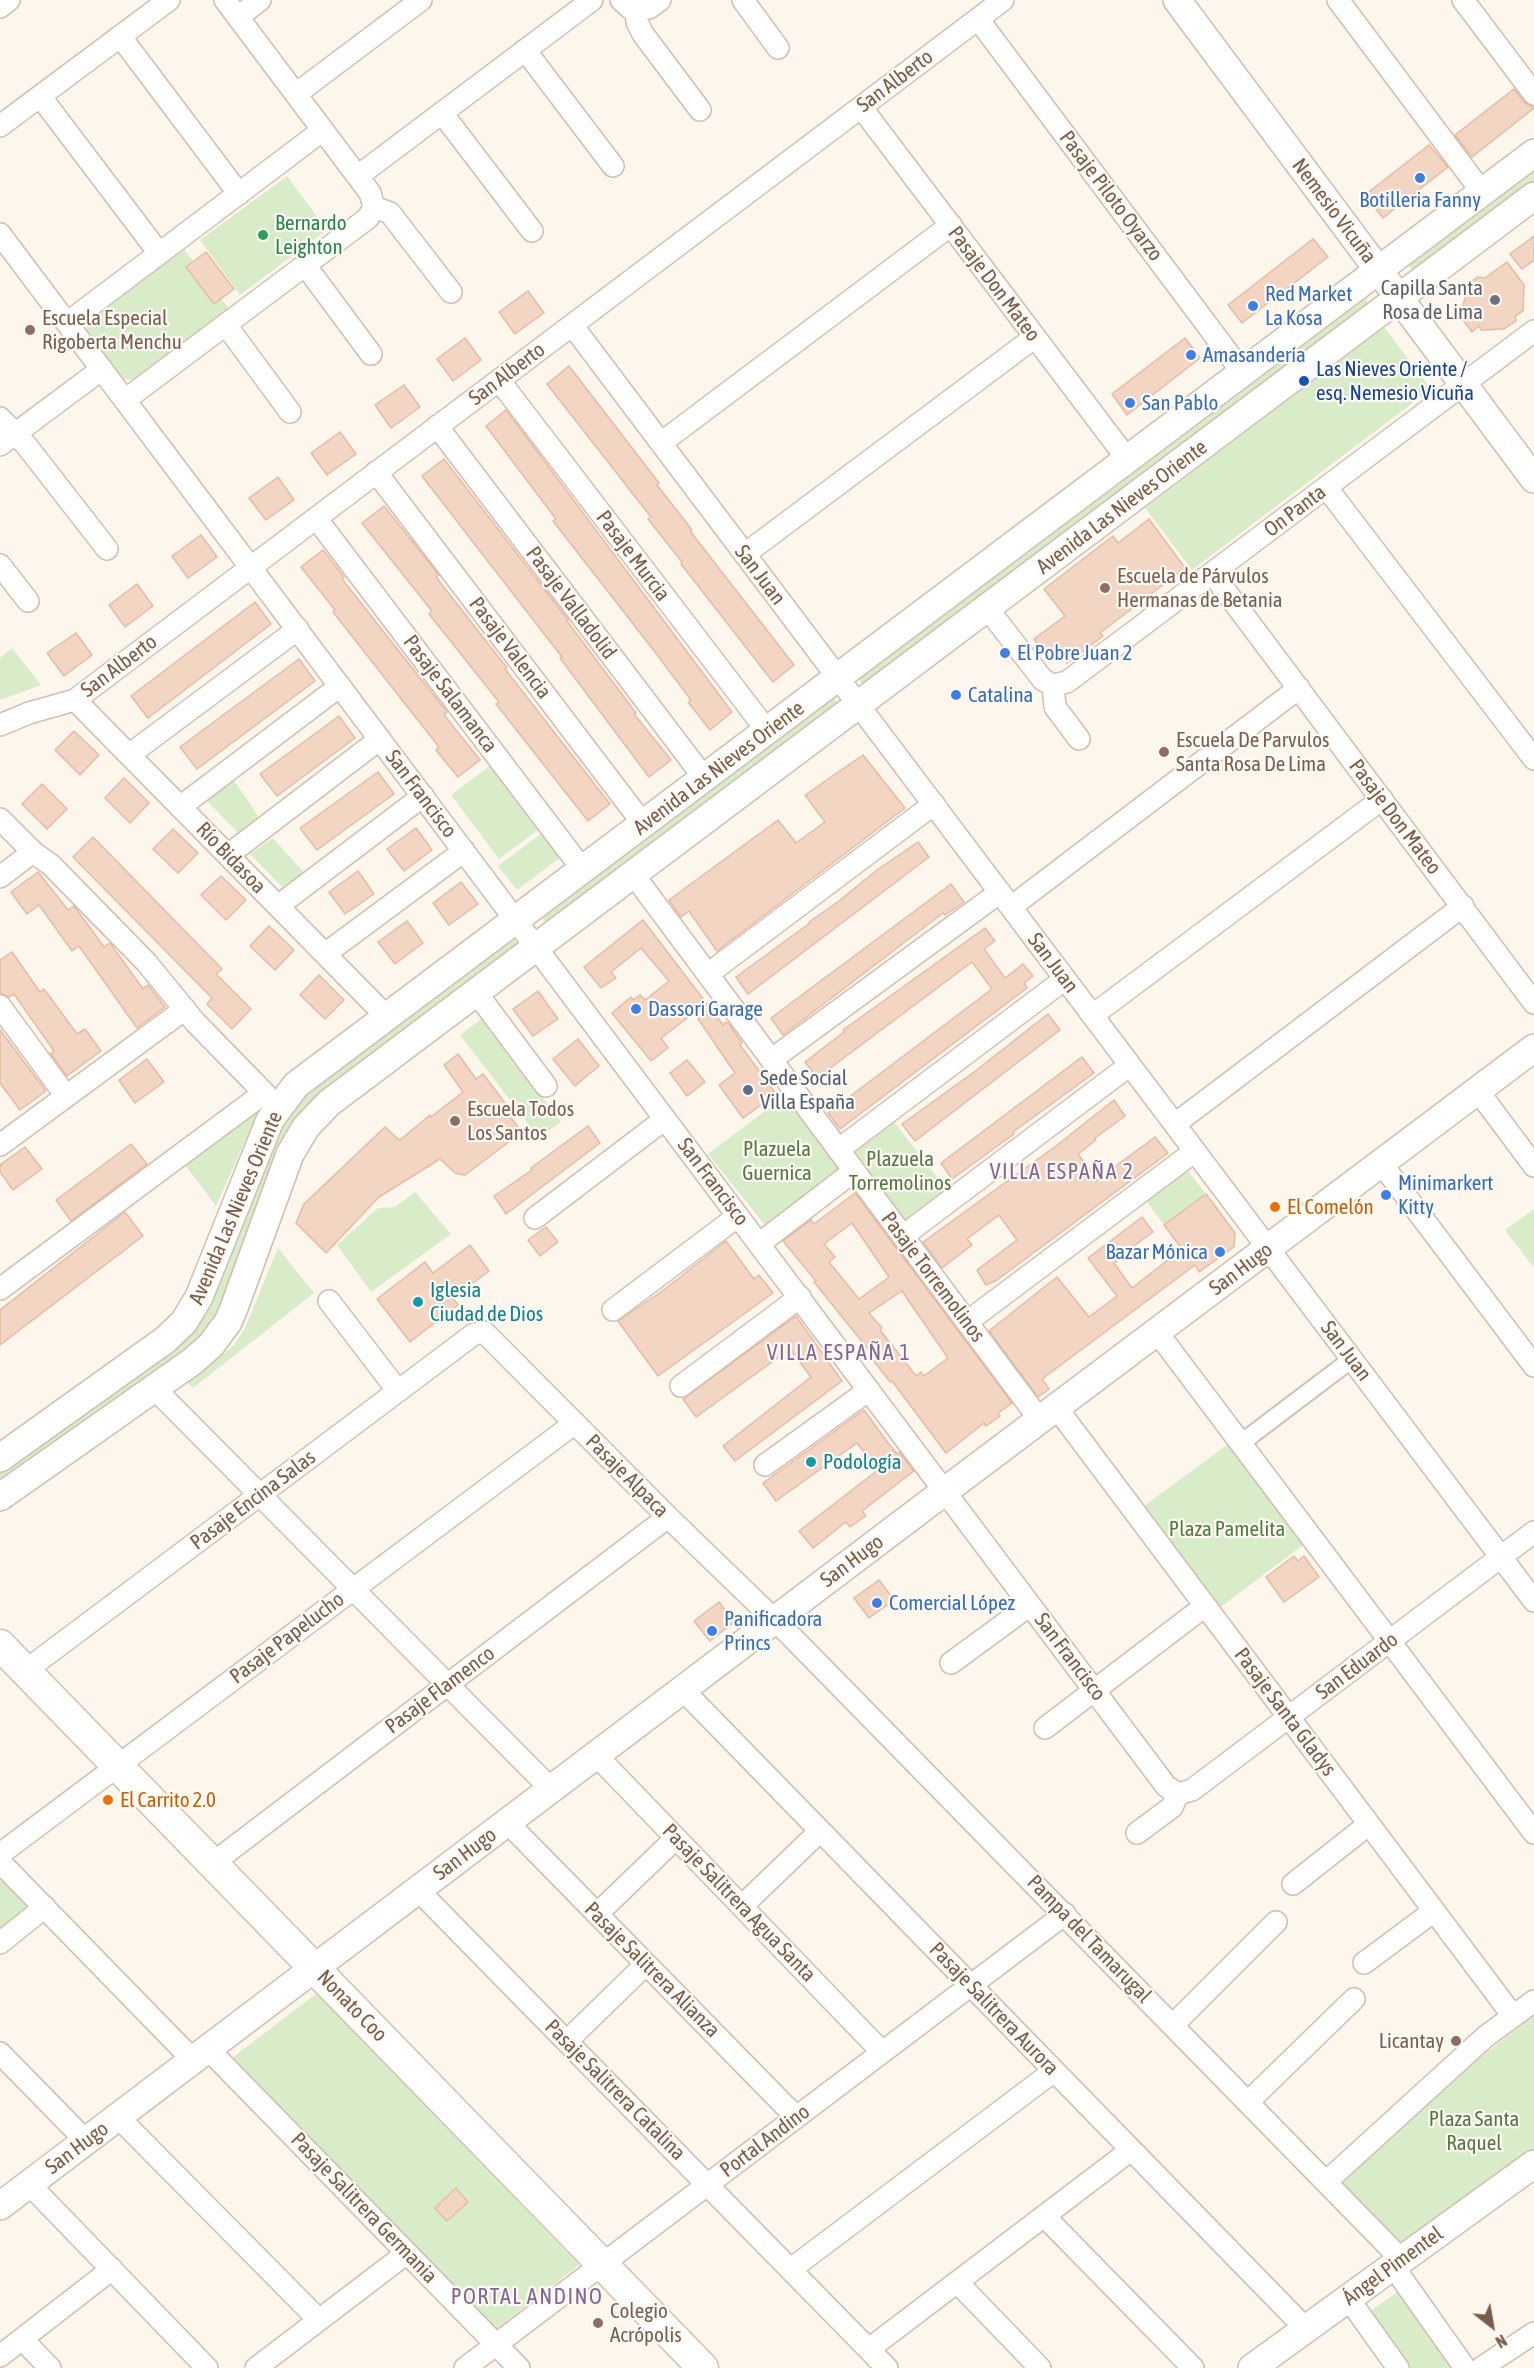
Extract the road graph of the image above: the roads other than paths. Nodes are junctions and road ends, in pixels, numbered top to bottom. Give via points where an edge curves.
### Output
1 (9, 0) edge
2 (169, 0) edge
3 (260, 0) edge
4 (421, 0) edge
5 (592, 0) edge
6 (660, 0) edge
7 (742, 0) edge
8 (1003, 0) edge
9 (1177, 0) edge
10 (1338, 0) edge
11 (1463, 0) edge
12 (629, 5) edge
13 (0, 7) edge
14 (232, 8) edge
15 (978, 19) junction
16 (120, 36) junction
17 (778, 48) dead end
18 (525, 50) junction
19 (296, 94) junction
20 (1534, 94) edge
21 (40, 96) junction
22 (861, 107) junction
23 (700, 110) dead end
24 (442, 113) junction
25 (0, 126) edge
26 (323, 130) junction
27 (1534, 153) edge
28 (613, 166) dead end
29 (358, 176) junction
30 (1482, 192) junction
31 (239, 194) junction
32 (1534, 196) edge
33 (374, 207) junction
34 (951, 225) junction
35 (532, 231) dead end
36 (0, 234) edge
37 (159, 253) junction
38 (306, 265) junction
39 (1378, 270) junction
40 (451, 292) dead end
41 (1399, 299) junction
42 (67, 322) junction
43 (572, 325) junction
44 (1534, 331) edge
45 (231, 332) junction
46 (1035, 337) junction
47 (371, 354) dead end
48 (102, 369) junction
49 (1243, 373) junction
50 (499, 380) junction
51 (1463, 384) junction
52 (125, 400) junction
53 (290, 412) dead end
54 (0, 418) edge
55 (437, 426) junction
56 (8, 439) edge
57 (661, 443) junction
58 (1128, 460) junction
59 (376, 472) junction
60 (1534, 479) edge
61 (1326, 487) junction
62 (316, 518) junction
63 (107, 549) dead end
64 (745, 554) junction
65 (0, 565) edge
66 (251, 567) junction
67 (1212, 573) junction
68 (28, 602) dead end
69 (987, 608) junction
70 (298, 629) junction
71 (839, 678) junction
72 (1053, 685) junction
73 (340, 686) junction
74 (1299, 688) junction
75 (75, 700) junction
76 (859, 705) junction
77 (4, 719) edge
78 (768, 732) junction
79 (380, 739) junction
80 (1079, 739) dead end
81 (129, 755) junction
82 (1534, 759) edge
83 (705, 779) junction
84 (423, 796) junction
85 (1382, 799) junction
86 (934, 804) junction
87 (180, 807) junction
88 (0, 819) edge
89 (644, 825) junction
90 (464, 851) junction
91 (33, 852) junction
92 (228, 855) junction
93 (583, 870) junction
94 (633, 874) junction
95 (0, 877) edge
96 (1005, 899) junction
97 (278, 906) junction
98 (1463, 906) junction
99 (516, 920) junction
100 (536, 946) junction
101 (325, 954) junction
102 (708, 974) junction
103 (1065, 979) junction
104 (476, 992) junction
105 (1534, 1003) edge
106 (0, 1006) edge
107 (185, 1009) junction
108 (1093, 1015) junction
109 (387, 1017) junction
110 (1534, 1048) edge
111 (771, 1060) junction
112 (1130, 1065) junction
113 (546, 1086) dead end
114 (1478, 1091) junction
115 (66, 1096) junction
116 (271, 1100) junction
117 (665, 1119) junction
118 (1175, 1124) junction
119 (0, 1145) edge
120 (838, 1149) junction
121 (1195, 1151) junction
122 (1381, 1163) junction
123 (1534, 1166) edge
124 (854, 1171) junction
125 (738, 1216) junction
126 (535, 1218) dead end
127 (903, 1236) junction
128 (759, 1244) junction
129 (1268, 1248) junction
130 (0, 1289) edge
131 (800, 1298) junction
132 (329, 1301) dead end
133 (613, 1310) dead end
134 (967, 1322) junction
135 (481, 1331) joint
136 (1157, 1332) junction
137 (1352, 1359) junction
138 (1534, 1366) edge
139 (681, 1386) dead end
140 (154, 1388) junction
141 (869, 1390) junction
142 (398, 1391) junction
143 (1048, 1414) junction
144 (575, 1423) junction
145 (1241, 1443) junction
146 (2, 1449) edge
147 (765, 1466) dead end
148 (945, 1491) junction
149 (260, 1495) junction
150 (0, 1497) edge
151 (668, 1517) junction
152 (1534, 1532) edge
153 (1501, 1557) junction
154 (353, 1589) junction
155 (1534, 1601) edge
156 (1030, 1605) junction
157 (1205, 1606) junction
158 (775, 1620) junction
159 (0, 1645) edge
160 (1396, 1649) junction
161 (951, 1663) dead end
162 (25, 1671) junction
163 (448, 1684) junction
164 (682, 1690) junction
165 (1095, 1690) junction
166 (1289, 1717) junction
167 (1045, 1728) dead end
168 (596, 1755) junction
169 (118, 1766) junction
170 (551, 1789) junction
171 (1178, 1794) junction
172 (507, 1822) junction
173 (1369, 1824) junction
174 (820, 1831) junction
175 (1137, 1833) dead end
176 (1534, 1833) edge
177 (676, 1838) junction
178 (0, 1854) edge
179 (0, 1862) edge
180 (213, 1863) junction
181 (1293, 1884) dead end
182 (418, 1890) junction
183 (742, 1906) junction
184 (45, 1907) junction
185 (1434, 1911) junction
186 (597, 1914) junction
187 (1065, 1914) junction
188 (1276, 1922) dead end
189 (0, 1942) edge
190 (1364, 1963) dead end
191 (646, 1964) junction
192 (315, 1968) junction
193 (971, 1985) junction
194 (1354, 2000) dead end
195 (1534, 2001) edge
196 (1513, 2016) junction
197 (1173, 2025) junction
198 (567, 2041) junction
199 (882, 2052) junction
200 (0, 2053) edge
201 (200, 2054) junction
202 (1054, 2071) junction
203 (1248, 2102) junction
204 (118, 2116) junction
205 (796, 2117) junction
206 (86, 2141) junction
207 (1131, 2150) junction
208 (1534, 2164) edge
209 (1326, 2182) junction
210 (29, 2184) junction
211 (708, 2184) junction
212 (0, 2206) edge
213 (1044, 2216) junction
214 (407, 2253) junction
215 (603, 2263) junction
216 (1397, 2263) junction
217 (112, 2270) junction
218 (791, 2270) junction
219 (957, 2282) junction
220 (1348, 2298) junction
221 (319, 2320) junction
222 (1306, 2329) junction
223 (1534, 2333) edge
224 (22, 2339) junction
225 (496, 2344) junction
226 (869, 2349) junction
227 (0, 2356) edge
228 (50, 2368) edge
229 (207, 2368) edge
230 (256, 2368) edge
231 (465, 2368) edge
232 (519, 2368) edge
233 (703, 2368) edge
234 (887, 2368) edge
235 (1040, 2368) edge
236 (1192, 2368) edge
237 (1253, 2368) edge
238 (1398, 2368) edge
239 (1465, 2368) edge
240 (1481, 2368) edge

1 - 13 street
2 - 16 street
3 - 14 street
4 - 19 street
5 - 18 street
6 - 12 street via 649,8
7 - 17 street
8 - 15 street, San Alberto
9 - 39 street, Nemesio Vicuña
10 - 30 street
11 - 20 street
12 - 23 street via 643,34
14 - 19 street
15 - 22 street, San Alberto
15 - 49 street, Pasaje Piloto Oyarzo
16 - 21 street
16 - 31 street
18 - 24 street
18 - 28 street
19 - 26 street
21 - 25 street
21 - 37 street
22 - 34 street, Pasaje Don Mateo
22 - 43 street, San Alberto
24 - 29 street
24 - 35 street
26 - 29 street
26 - 31 street
27 - 30 street, Avenida Las Nieves Oriente
29 - 33 street via 373,197
30 - 39 street, Avenida Las Nieves Oriente
31 - 37 street
32 - 41 street, Avenida Las Nieves Oriente
33 - 38 street via 368,218
33 - 40 street via 394,218
34 - 46 street, Pasaje Don Mateo
34 - 57 street
36 - 42 street, San Francisco
37 - 42 street
38 - 45 street
38 - 47 street
39 - 41 street, Nemesio Vicuña
39 - 49 street, Avenida Las Nieves Oriente
41 - 51 street, Nemesio Vicuña
41 - 69 street, Avenida Las Nieves Oriente
42 - 48 street, San Francisco
43 - 50 street, San Alberto
43 - 57 street, San Juan
44 - 51 street, On Panta
45 - 52 street
45 - 53 street
46 - 58 street, Pasaje Don Mateo
46 - 64 street
48 - 52 street, San Francisco
48 - 56 street
49 - 58 street, Avenida Las Nieves Oriente
50 - 55 street, San Alberto
50 - 78 street, Pasaje Murcia
51 - 60 street, Nemesio Vicuña
51 - 61 street, On Panta
52 - 66 street, San Francisco
54 - 56 street
55 - 59 street, San Alberto
55 - 83 street, Pasaje Valladolid
56 - 63 street via 26,445
57 - 64 street, San Juan
58 - 71 street, Avenida Las Nieves Oriente
59 - 62 street, San Alberto
59 - 89 street, Pasaje Valencia
61 - 67 street, On Panta
61 - 82 street
62 - 66 street, San Alberto
62 - 93 street, Pasaje Salamanca
64 - 71 street, San Juan
65 - 68 street
66 - 70 street, San Francisco
66 - 75 street, San Alberto
67 - 72 street, On Panta via 1067,682
67 - 74 street, Pasaje Don Mateo
69 - 72 street via 1042,680
69 - 76 street, Avenida Las Nieves Oriente
70 - 73 street, San Francisco
70 - 81 street
71 - 76 street, San Juan
71 - 78 street, Avenida Las Nieves Oriente
72 - 80 street via 1055,707
73 - 79 street, San Francisco
73 - 87 street
74 - 85 street, Pasaje Don Mateo
74 - 96 street
75 - 77 street, San Alberto
75 - 81 street, Río Bidasoa
76 - 86 street, San Juan
76 - 94 street, Avenida Las Nieves Oriente
78 - 83 street, Avenida Las Nieves Oriente
79 - 84 street, San Francisco
79 - 92 street
81 - 87 street, Río Bidasoa
83 - 89 street, Avenida Las Nieves Oriente
84 - 90 street, San Francisco
84 - 97 street
85 - 98 street, Pasaje Don Mateo
85 - 108 street
86 - 96 street, San Juan
86 - 102 street
87 - 92 street, Río Bidasoa
88 - 91 street
89 - 93 street, Avenida Las Nieves Oriente
90 - 99 street, San Francisco
90 - 101 street
91 - 95 street
91 - 107 street via 51,865 146,962
92 - 97 street, Río Bidasoa
93 - 99 street, Avenida Las Nieves Oriente
94 - 100 street, Avenida Las Nieves Oriente
94 - 102 street, Pasaje Torremolinos
96 - 103 street, San Juan
96 - 111 street
97 - 101 street, Río Bidasoa
98 - 105 street, Pasaje Don Mateo
98 - 118 street
99 - 100 street, San Francisco
99 - 109 street, Avenida Las Nieves Oriente
100 - 104 street, Avenida Las Nieves Oriente
100 - 117 street, San Francisco
101 - 109 street, Río Bidasoa
102 - 111 street, Pasaje Torremolinos
103 - 108 street, San Juan
103 - 120 street
104 - 113 street
104 - 140 street, Avenida Las Nieves Oriente via 341,1094 306,1127 290,1154 228,1322 202,1353
106 - 115 street
107 - 115 street
107 - 116 street
108 - 112 street, San Juan
109 - 116 street, Avenida Las Nieves Oriente
110 - 114 street, San Hugo
111 - 120 street, Pasaje Torremolinos
112 - 118 street, San Juan
112 - 127 street
114 - 122 street, San Hugo
114 - 123 street
115 - 119 street
116 - 130 street
116 - 146 street, Avenida Las Nieves Oriente via 263,1134 199,1297 184,1322 165,1340
117 - 125 street, San Francisco
117 - 126 street
118 - 121 street, San Juan
120 - 124 street, Pasaje Torremolinos
121 - 129 street, San Juan
121 - 134 street
122 - 129 street, San Hugo
122 - 138 street
124 - 127 street, Pasaje Torremolinos
124 - 128 street
125 - 128 street, San Francisco
125 - 133 street
127 - 134 street, Pasaje Torremolinos
128 - 131 street, San Francisco
129 - 136 street, San Hugo
129 - 137 street, San Juan
131 - 139 street
131 - 141 street, San Francisco
132 - 142 street
134 - 143 street, Pasaje Torremolinos
135 - 142 street, Pasaje Encina Salas
135 - 144 street, Pasaje Alpaca
136 - 143 street, San Hugo
136 - 145 street
137 - 145 street
137 - 153 street, San Juan
140 - 149 street
140 - 150 street, Avenida Las Nieves Oriente
141 - 147 street
141 - 148 street, San Francisco
142 - 149 street, Pasaje Encina Salas
143 - 148 street, San Hugo
143 - 157 street, Pasaje Santa Gladys
144 - 151 street, Pasaje Alpaca
144 - 154 street, Pasaje Papelucho
145 - 160 street
148 - 156 street, San Francisco
148 - 158 street, San Hugo
149 - 154 street
149 - 162 street, Pasaje Encina Salas
151 - 158 street, Pasaje Alpaca
151 - 163 street, Pasaje Flamenco
152 - 153 street, San Eduardo
153 - 155 street, San Juan
153 - 160 street, San Eduardo
154 - 163 street
154 - 169 street, Pasaje Papelucho
156 - 161 street
156 - 165 street, San Francisco
157 - 165 street
157 - 166 street, Pasaje Santa Gladys
158 - 164 street, San Hugo
158 - 187 street, Pampa del Tamarugal
159 - 162 main road, Nonato Coo
160 - 166 street, San Eduardo
160 - 176 street
162 - 169 main road, Nonato Coo
163 - 170 street
163 - 180 street, Pasaje Flamenco
164 - 168 street, San Hugo
164 - 174 street, Pasaje Salitrera Aurora
165 - 167 street
165 - 171 street, San Francisco via 1169,1790
166 - 171 street, San Eduardo via 1192,1790
166 - 173 street, Pasaje Santa Gladys
168 - 170 street, San Hugo
168 - 177 street, Pasaje Salitrera Agua Santa
169 - 178 street, Pasaje Papelucho
169 - 180 main road, Nonato Coo
170 - 172 street, San Hugo
171 - 175 street via 1172,1807
172 - 182 street, San Hugo
172 - 186 street, Pasaje Salitrera Alianza
173 - 181 street
173 - 185 street, Pasaje Santa Gladys
174 - 183 street
174 - 193 street, Pasaje Salitrera Aurora
177 - 183 street, Pasaje Salitrera Agua Santa
177 - 186 street
179 - 184 street, Pasaje Salitrera Germania
180 - 192 main road, Nonato Coo
182 - 192 street, San Hugo
182 - 198 street, Pasaje Salitrera Catalina
183 - 199 street, Pasaje Salitrera Agua Santa
184 - 189 street
184 - 201 street, Pasaje Salitrera Germania
185 - 190 street
185 - 196 street, Pasaje Santa Gladys
186 - 191 street, Pasaje Salitrera Alianza
187 - 193 street, Portal Andino
187 - 197 street, Pampa del Tamarugal
188 - 197 street
191 - 198 street
191 - 205 street, Pasaje Salitrera Alianza
192 - 201 street, San Hugo
192 - 215 main road, Nonato Coo
193 - 199 street, Portal Andino
193 - 202 street, Pasaje Salitrera Aurora
194 - 203 street
195 - 196 street
196 - 209 street
197 - 203 street, Pampa del Tamarugal
198 - 211 street, Pasaje Salitrera Catalina
199 - 205 street, Portal Andino
200 - 206 street
201 - 204 street, San Hugo
201 - 214 street, Pasaje Salitrera Germania
202 - 207 street, Pasaje Salitrera Aurora
202 - 218 street
203 - 209 street, Pampa del Tamarugal
204 - 206 street, San Hugo
204 - 221 street
205 - 211 street, Portal Andino
206 - 210 street, San Hugo
207 - 213 street
207 - 222 street, Pasaje Salitrera Aurora
208 - 216 street, Ángel Pimentel
209 - 216 street, Pampa del Tamarugal
210 - 212 street, San Hugo
210 - 217 street
211 - 215 street, Portal Andino
211 - 218 street, Pasaje Salitrera Catalina
213 - 219 street
213 - 236 street
214 - 221 street
214 - 225 street, Pasaje Salitrera Germania
215 - 225 street, Portal Andino
215 - 233 main road, Nonato Coo
216 - 220 street, Ángel Pimentel
216 - 239 street, Pampa del Tamarugal
217 - 224 street
217 - 229 street
218 - 226 street, Pasaje Salitrera Catalina
219 - 226 street
219 - 235 street
220 - 222 street, Ángel Pimentel
220 - 238 street
221 - 230 street
222 - 237 street, Ángel Pimentel
223 - 240 street
224 - 227 street
224 - 228 street
225 - 231 street, Portal Andino
225 - 232 street, Pasaje Salitrera Germania
226 - 234 street, Pasaje Salitrera Catalina

